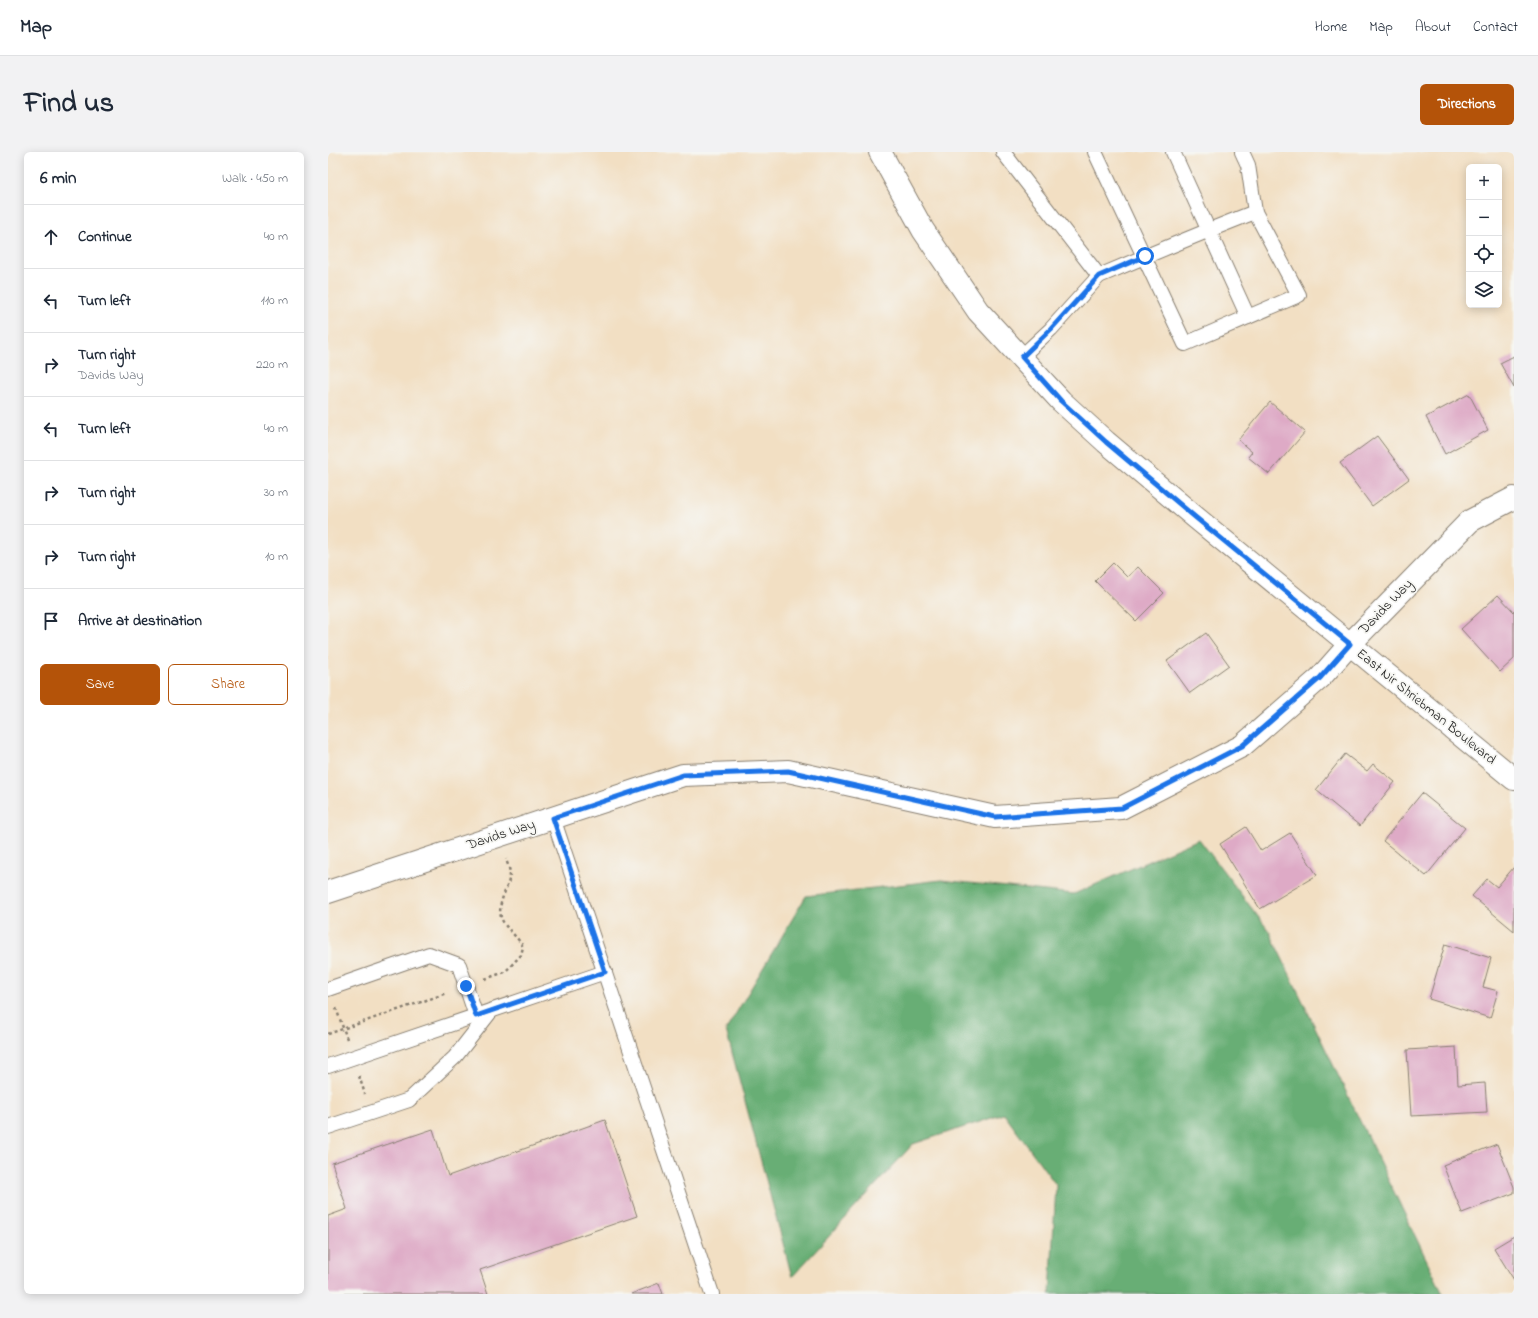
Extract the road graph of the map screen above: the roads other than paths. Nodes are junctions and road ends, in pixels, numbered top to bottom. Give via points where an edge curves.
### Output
1 (880, 152) edge
2 (1003, 152) edge
3 (1095, 152) edge
4 (1173, 152) edge
5 (1242, 152) edge
6 (1255, 212) junction
7 (1209, 230) junction
8 (1145, 256) junction
9 (1099, 276) junction
10 (1248, 317) junction
11 (1022, 357) junction
12 (1514, 498) edge
13 (1350, 644) junction
14 (1514, 779) edge
15 (553, 818) junction
16 (328, 892) edge
17 (605, 972) junction
18 (328, 989) edge
19 (491, 1011) junction
20 (476, 1016) junction
21 (328, 1066) edge
22 (328, 1127) edge
23 (712, 1294) edge

1 - 11 street, East Nir Shriebman Boulevard via 923,230 978,311
2 - 9 lane
3 - 8 lane
4 - 7 lane
5 - 6 lane via 1248,165
6 - 7 lane
6 - 10 lane via 1299,295
7 - 8 lane
7 - 10 lane
8 - 9 lane
8 - 10 lane via 1184,344
9 - 11 lane
11 - 13 street, East Nir Shriebman Boulevard via 1061,401 1106,442
12 - 13 street, Davids Way via 1470,521
13 - 14 street, East Nir Shriebman Boulevard
13 - 15 street, Davids Way via 1320,678 1242,746 1122,808 995,817 788,771 683,775
15 - 16 street, Davids Way
15 - 17 lane
17 - 19 lane
17 - 23 lane
18 - 20 lane via 429,954 459,965
19 - 20 lane
19 - 22 lane via 455,1057 409,1100
20 - 21 lane

